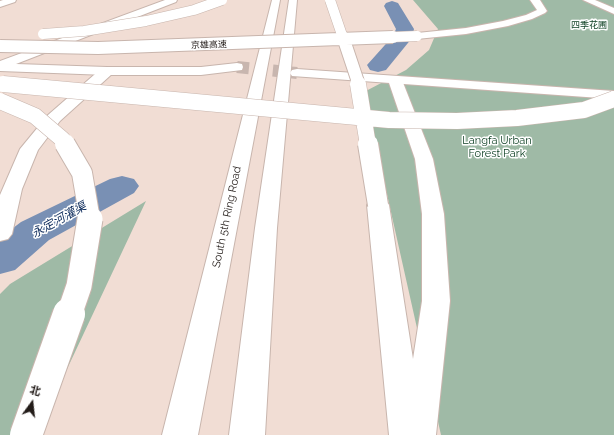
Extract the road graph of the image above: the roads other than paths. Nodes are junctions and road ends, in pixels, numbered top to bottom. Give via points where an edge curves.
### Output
1 (12, 0) edge
2 (173, 0) edge
3 (222, 0) edge
4 (276, 0) edge
5 (293, 0) edge
6 (330, 0) edge
7 (534, 0) edge
8 (587, 0) edge
9 (0, 4) edge
10 (614, 11) edge
11 (36, 35) dead end
12 (20, 36) dead end
13 (0, 37) edge
14 (0, 46) edge
15 (0, 66) edge
16 (237, 68) tunnel mouth
17 (106, 71) junction
18 (297, 73) tunnel mouth
19 (395, 80) junction
20 (0, 84) edge
21 (614, 95) edge
22 (614, 99) edge
23 (0, 101) edge
24 (0, 234) edge
25 (26, 435) edge
26 (180, 435) edge
27 (246, 435) edge
28 (407, 435) edge
29 (418, 435) edge

1 - 9 main road
2 - 15 main road
3 - 11 main road, bridge via 194,10 146,21 84,31
4 - 26 main road, South 5th Ring Road
5 - 27 main road via 266,228
6 - 28 main road, bridge via 358,82 378,205
7 - 14 main road, 京雄高速, bridge via 542,11 529,17 466,31 417,36 98,48
8 - 10 main road
12 - 13 main road
15 - 17 main road
16 - 17 main road via 201,71
17 - 24 main road via 54,118 30,149 12,189
18 - 19 main road
19 - 21 main road
19 - 29 main road via 424,159 433,214 436,302
20 - 22 main road, bridge via 389,120 457,122 584,110
23 - 25 main road, bridge via 35,116 62,139 82,173 90,218 79,286

